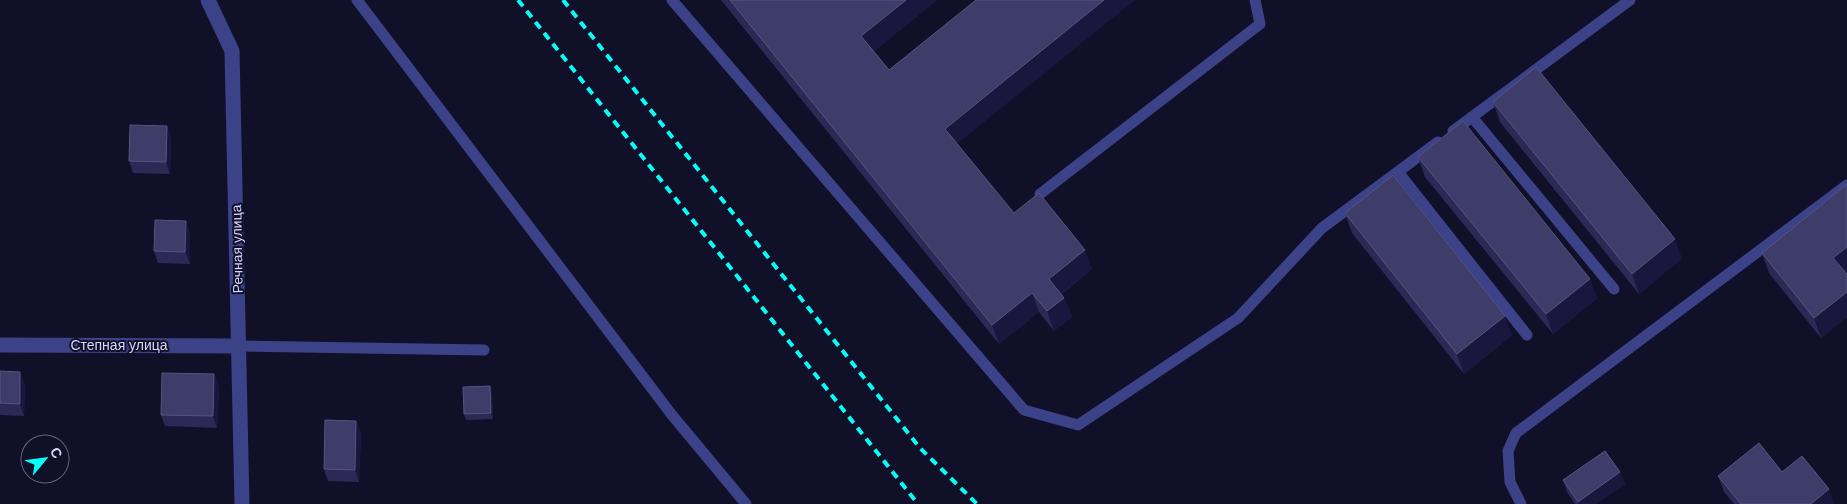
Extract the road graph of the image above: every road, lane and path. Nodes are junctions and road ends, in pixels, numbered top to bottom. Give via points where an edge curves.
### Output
1 (208, 0) edge
2 (357, 0) edge
3 (672, 0) edge
4 (1254, 0) edge
5 (1630, 0) edge
6 (1472, 117) junction
7 (1398, 172) junction
8 (1847, 185) edge
9 (1040, 194) edge
10 (1614, 289) dead end
11 (1527, 335) dead end
12 (0, 345) edge
13 (239, 346) junction
14 (484, 350) dead end
15 (242, 504) edge
16 (746, 504) edge
17 (1521, 504) edge

1 - 13 street, Речная улица via 232,51
2 - 16 lane via 672,415
3 - 7 lane via 1024,410 1078,425 1238,318 1322,228
4 - 9 lane via 1260,24
5 - 6 lane
6 - 7 lane
6 - 10 lane
7 - 11 lane
8 - 17 lane via 1516,433 1508,451 1510,482
12 - 13 street, Степная улица
13 - 14 lane
13 - 15 street, Речная улица

